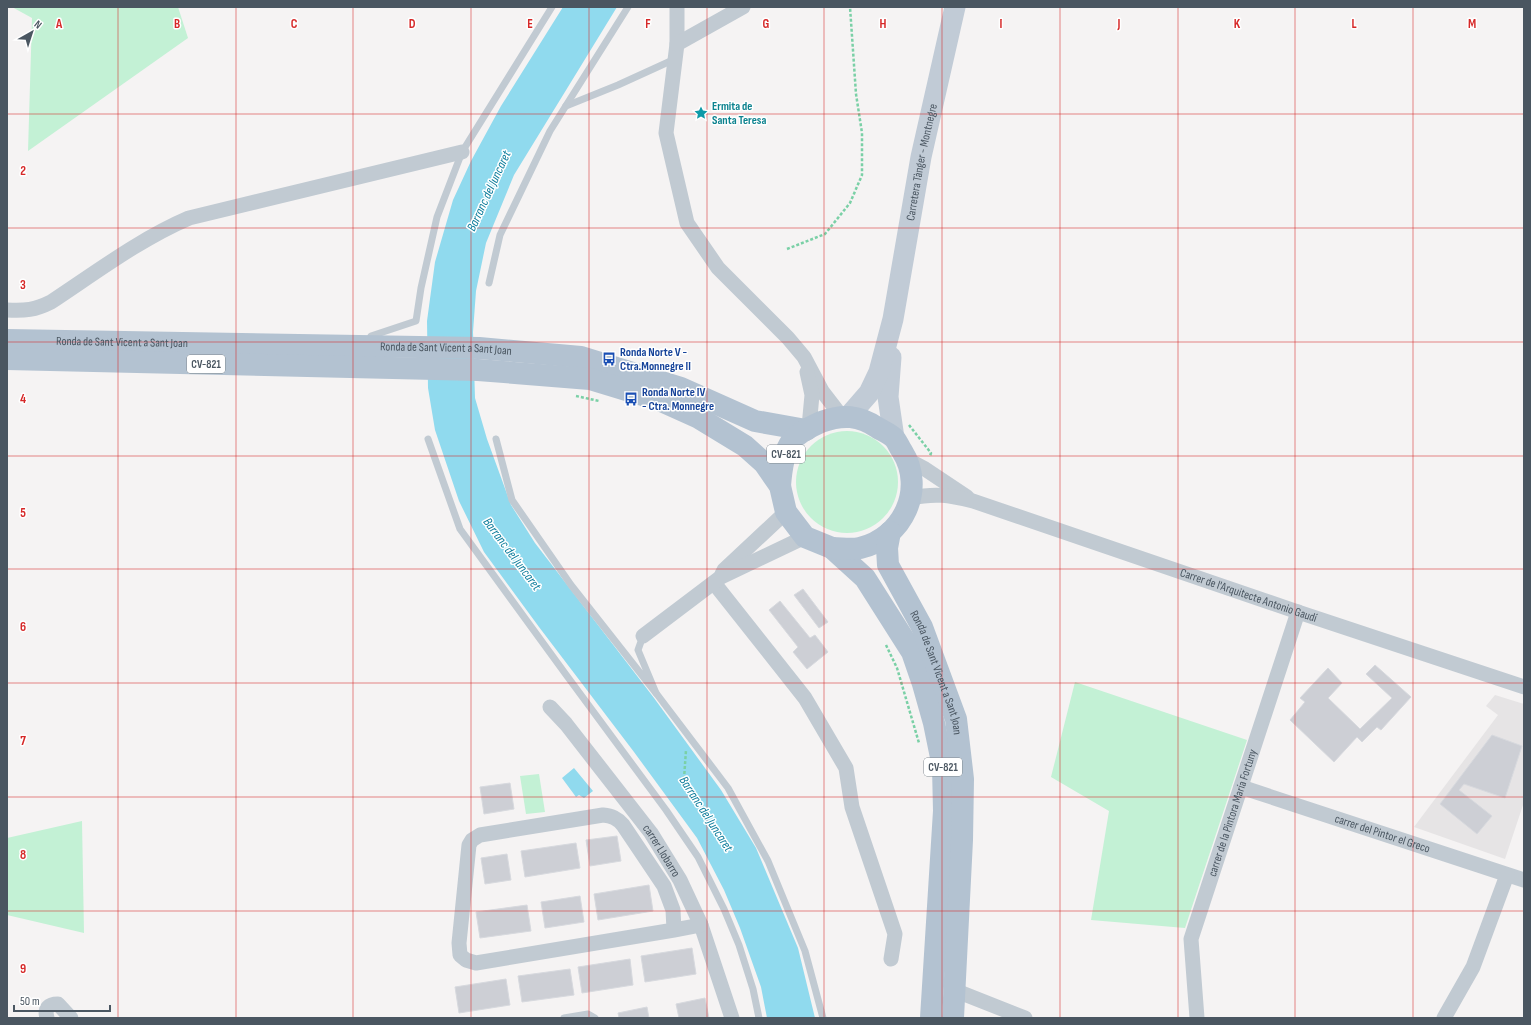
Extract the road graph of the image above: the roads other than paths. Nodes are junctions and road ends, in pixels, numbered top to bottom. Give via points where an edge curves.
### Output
1 (552, 7) edge
2 (628, 7) edge
3 (677, 7) edge
4 (743, 7) edge
5 (955, 7) edge
6 (677, 44) junction
7 (676, 59) junction
8 (566, 106) junction
9 (462, 152) junction
10 (489, 283) dead end
11 (7, 310) edge
12 (893, 318) junction
13 (7, 340) edge
14 (380, 341) junction
15 (804, 357) junction
16 (7, 360) edge
17 (846, 416) junction
18 (808, 428) junction
19 (894, 438) junction
20 (428, 439) dead end
21 (496, 439) dead end
22 (908, 460) junction
23 (780, 486) junction
24 (910, 498) junction
25 (973, 502) junction
26 (786, 512) junction
27 (890, 532) junction
28 (805, 537) junction
29 (832, 548) junction
30 (717, 580) junction
31 (1298, 612) junction
32 (643, 636) joint
33 (1524, 686) edge
34 (656, 693) junction
35 (550, 707) dead end
36 (1241, 787) junction
37 (1507, 875) junction
38 (1524, 880) edge
39 (702, 925) junction
40 (674, 930) junction
41 (892, 959) dead end
42 (954, 990) junction
43 (47, 1018) edge
44 (71, 1018) edge
45 (564, 1018) edge
46 (595, 1018) edge
47 (732, 1018) edge
48 (759, 1018) edge
49 (823, 1018) edge
50 (931, 1018) edge
51 (953, 1018) edge
52 (1025, 1018) edge
53 (1197, 1018) edge
54 (1444, 1018) edge

1 - 9 lane
2 - 8 lane
3 - 6 street
4 - 6 street
5 - 12 street, Carretera Tànger - Montnegre via 921,157
6 - 7 street
7 - 8 lane via 618,86
7 - 15 street via 666,133 687,223 718,268
8 - 10 lane via 550,131 500,235
9 - 11 street via 189,218 134,247 51,302 32,310
9 - 14 lane via 437,216 416,321
12 - 17 street, Carretera Tànger - Montnegre via 880,372 869,393
12 - 19 street, Carretera Tànger - Montnegre via 888,397
13 - 14 main road, Ronda de Sant Vicent a Sant Joan / CV-821
14 - 18 main road, Ronda de Sant Vicent a Sant Joan / CV-821 via 581,357 681,388 755,421
15 - 17 street via 822,391
15 - 18 street via 812,395
16 - 23 main road, Ronda de Sant Vicent a Sant Joan / CV-821 via 478,370 590,379 659,400 699,418 745,446 764,463
17 - 18 main road, Ronda de Sant Vicent a Sant Joan / CV-821 via 826,420
17 - 19 main road, Ronda de Sant Vicent a Sant Joan / CV-821 via 868,421
18 - 23 main road, Ronda de Sant Vicent a Sant Joan / CV-821 via 791,442 782,464
19 - 22 main road, Ronda de Sant Vicent a Sant Joan / CV-821
20 - 48 lane via 460,529 698,857 739,945 753,988
21 - 34 lane via 512,500 571,585
22 - 24 main road, Ronda de Sant Vicent a Sant Joan / CV-821 via 912,483
22 - 25 street, Carrer de l'Arquitecte Antonio Gaudí
23 - 26 main road, Ronda de Sant Vicent a Sant Joan / CV-821
24 - 25 street, Carrer de l'Arquitecte Antonio Gaudí via 948,496
24 - 27 main road, Ronda de Sant Vicent a Sant Joan / CV-821 via 900,522
25 - 31 street, Carrer de l'Arquitecte Antonio Gaudí
26 - 28 main road, Ronda de Sant Vicent a Sant Joan / CV-821
26 - 30 street via 724,570
27 - 29 main road, CV-821 via 881,540 859,548
27 - 42 main road, Ronda de Sant Vicent a Sant Joan / CV-821 via 887,548 888,565 922,627 956,719 963,779
28 - 29 main road, Ronda de Sant Vicent a Sant Joan / CV-821
28 - 30 street
29 - 50 main road, Ronda de Sant Vicent a Sant Joan / CV-821 via 865,578 912,652 935,728 943,767 944,811
30 - 32 street
30 - 41 street via 805,698 846,768 852,807 895,934
31 - 33 street, Carrer de l'Arquitecte Antonio Gaudí
31 - 36 street, carrer de la Pintora María Fortuny
32 - 34 lane via 638,650
34 - 49 lane via 728,788 768,861 805,951
35 - 39 street, carrer Llobarro via 651,833 680,880
36 - 37 street, carrer del Pintor el Greco
36 - 53 street, carrer de la Pintora María Fortuny via 1191,939
37 - 38 street, carrer del Pintor el Greco
37 - 54 street via 1473,967
39 - 40 street
39 - 47 street, carrer Llobarro
40 - 40 street via 476,963 466,960 460,955 459,943 469,845 480,835 603,815 610,816 623,825 664,886 673,910
42 - 51 main road, Ronda de Sant Vicent a Sant Joan / CV-821
42 - 52 street
43 - 44 street via 45,1013 52,1004 58,1004
45 - 46 lane via 588,1014

